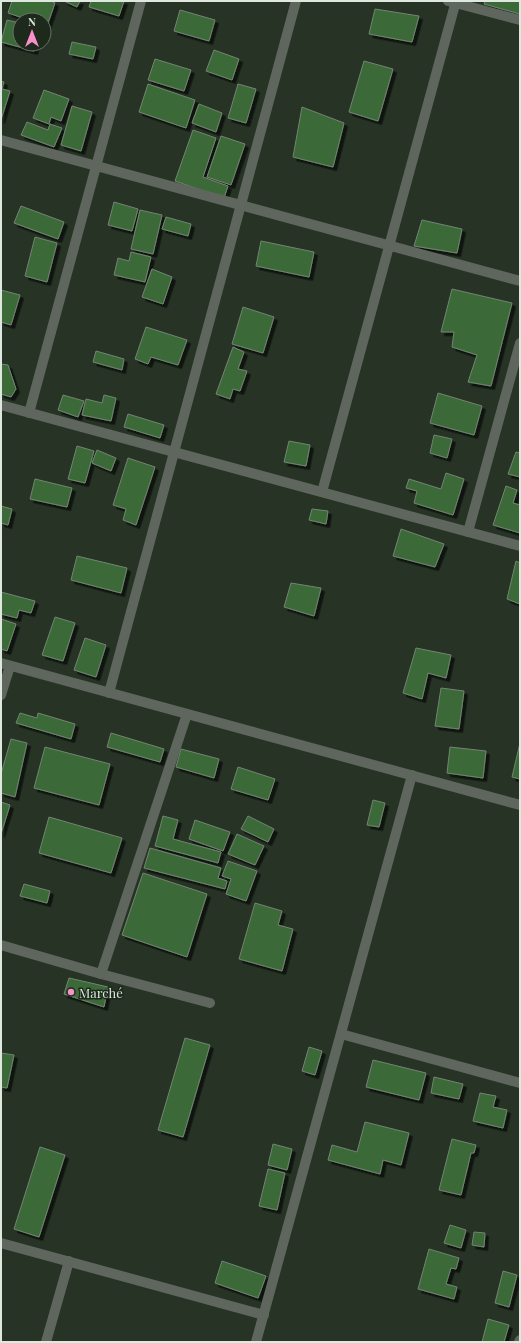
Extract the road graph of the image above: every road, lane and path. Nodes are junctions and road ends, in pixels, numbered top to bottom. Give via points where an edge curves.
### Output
1 (141, 1) edge
2 (296, 1) edge
3 (453, 2) edge
4 (520, 20) edge
5 (1, 140) edge
6 (96, 166) junction
7 (241, 205) junction
8 (390, 245) junction
9 (520, 281) edge
10 (520, 343) edge
11 (1, 405) edge
12 (29, 413) junction
13 (174, 452) junction
14 (322, 492) junction
15 (468, 532) junction
16 (520, 546) edge
17 (5, 665) edge
18 (109, 693) junction
19 (1, 695) edge
20 (187, 714) junction
21 (412, 775) junction
22 (520, 805) edge
23 (1, 945) edge
24 (101, 974) junction
25 (210, 1003) dead end
26 (341, 1034) junction
27 (520, 1083) edge
28 (1, 1243) edge
29 (69, 1261) junction
30 (264, 1315) junction
31 (46, 1342) edge
32 (256, 1342) edge

1 - 6 street
2 - 7 street
3 - 4 street
3 - 8 street
5 - 6 street
6 - 7 street
6 - 12 street
7 - 8 street
7 - 13 street
8 - 9 street
8 - 14 street
10 - 15 street
11 - 12 street
12 - 13 street
13 - 14 street
13 - 18 street
14 - 15 street
15 - 16 street
17 - 18 street
17 - 19 street
18 - 20 street
20 - 21 street
20 - 24 street
21 - 22 street
21 - 26 street
23 - 24 street
24 - 25 street
26 - 27 street
26 - 30 street
28 - 29 street
29 - 30 street
29 - 31 street
30 - 32 street

